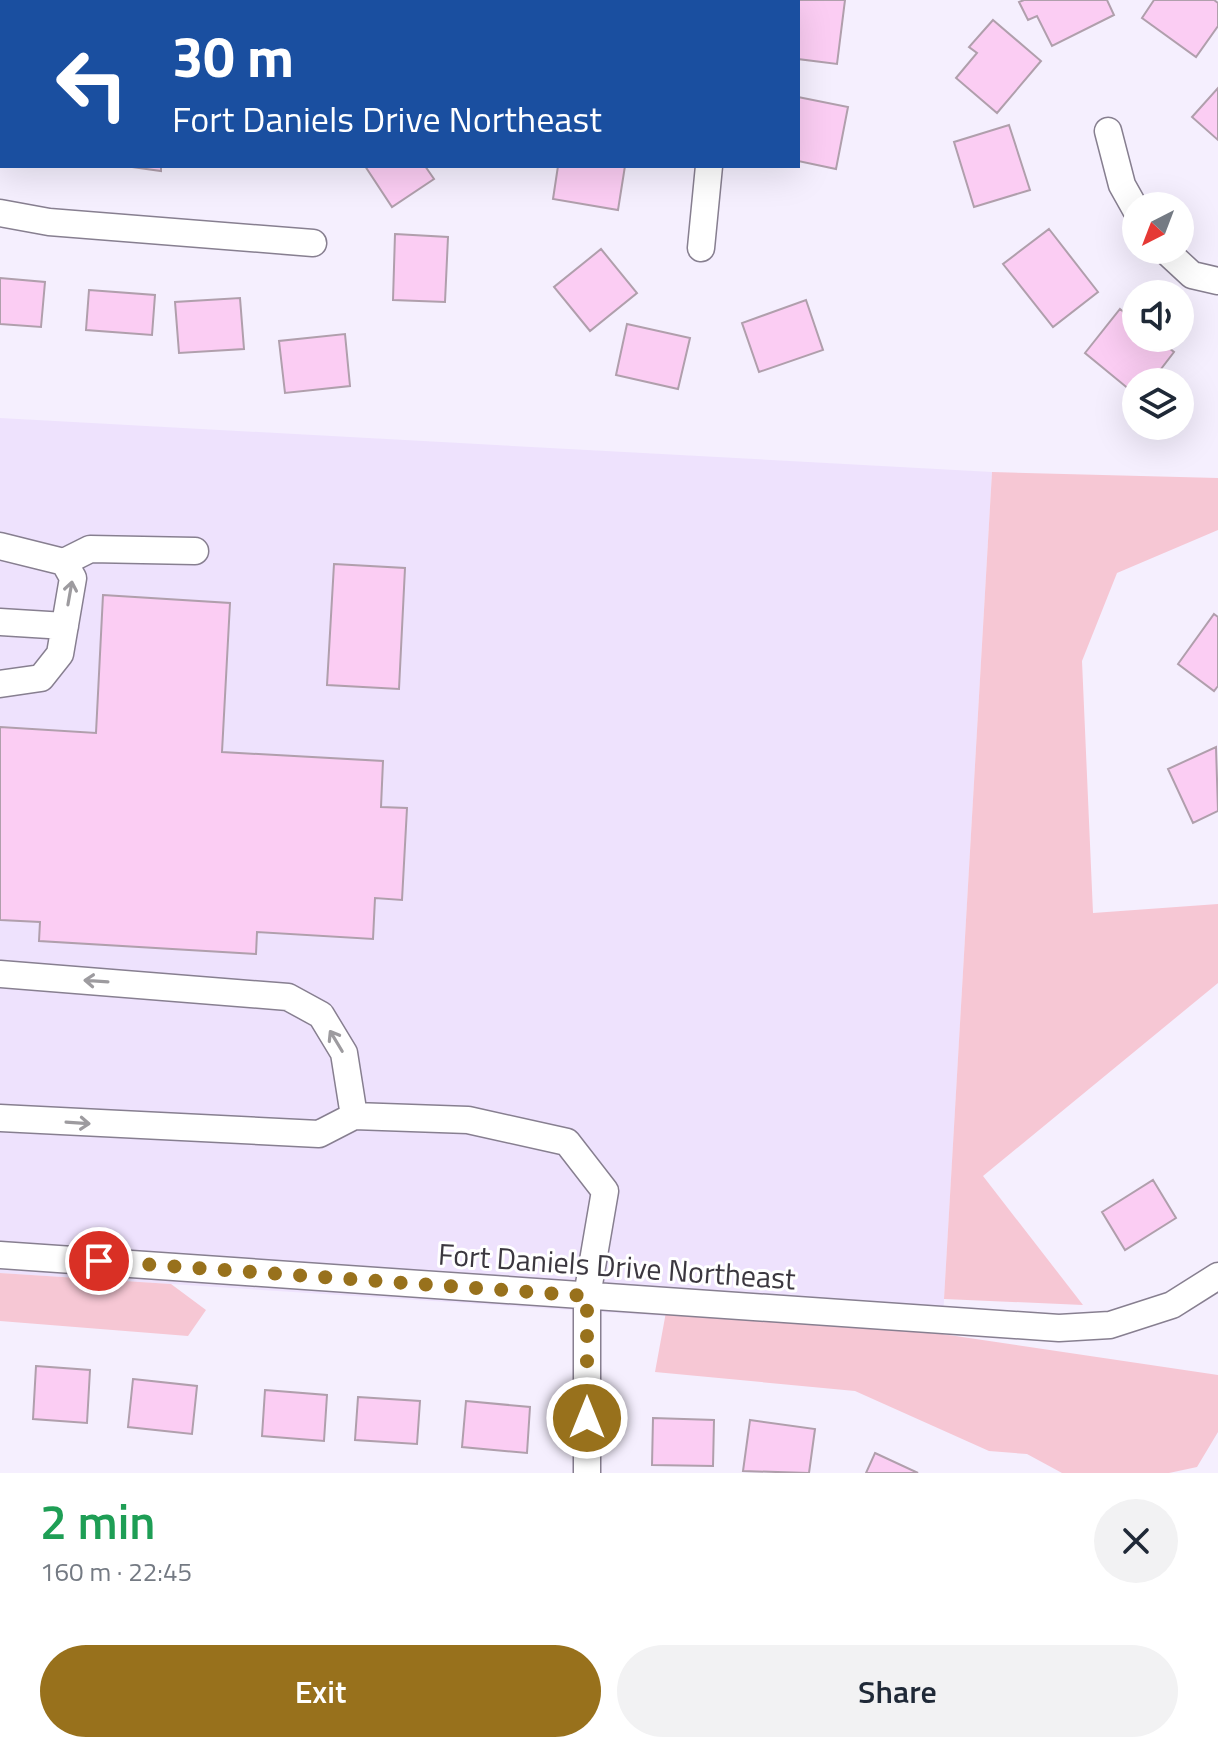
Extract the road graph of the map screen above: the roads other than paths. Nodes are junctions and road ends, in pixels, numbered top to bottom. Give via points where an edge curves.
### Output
1 (1108, 131) dead end
2 (709, 168) edge
3 (1126, 192) edge
4 (0, 213) edge
5 (313, 243) dead end
6 (701, 248) dead end
7 (1180, 264) edge
8 (1218, 281) edge
9 (0, 546) edge
10 (195, 551) dead end
11 (64, 562) junction
12 (0, 622) edge
13 (65, 626) junction
14 (0, 684) edge
15 (0, 974) edge
16 (354, 1116) junction
17 (0, 1118) edge
18 (0, 1255) edge
19 (1218, 1276) edge
20 (587, 1296) junction
21 (587, 1473) edge

1 - 3 street
2 - 6 street
4 - 5 street via 49,222
7 - 8 street via 1192,275
9 - 11 street
10 - 11 street via 90,549
13 -> 11 street via 73,578
12 - 13 street
13 - 14 street via 60,654 41,678
16 -> 15 street via 344,1053 321,1015 288,997
17 -> 16 street via 319,1134
16 - 20 street via 468,1120 567,1142 605,1191
18 - 20 street, Fort Daniels Drive Northeast
19 - 20 street, Fort Daniels Drive Northeast via 1160,1309 1110,1325 1059,1328
20 - 21 street

